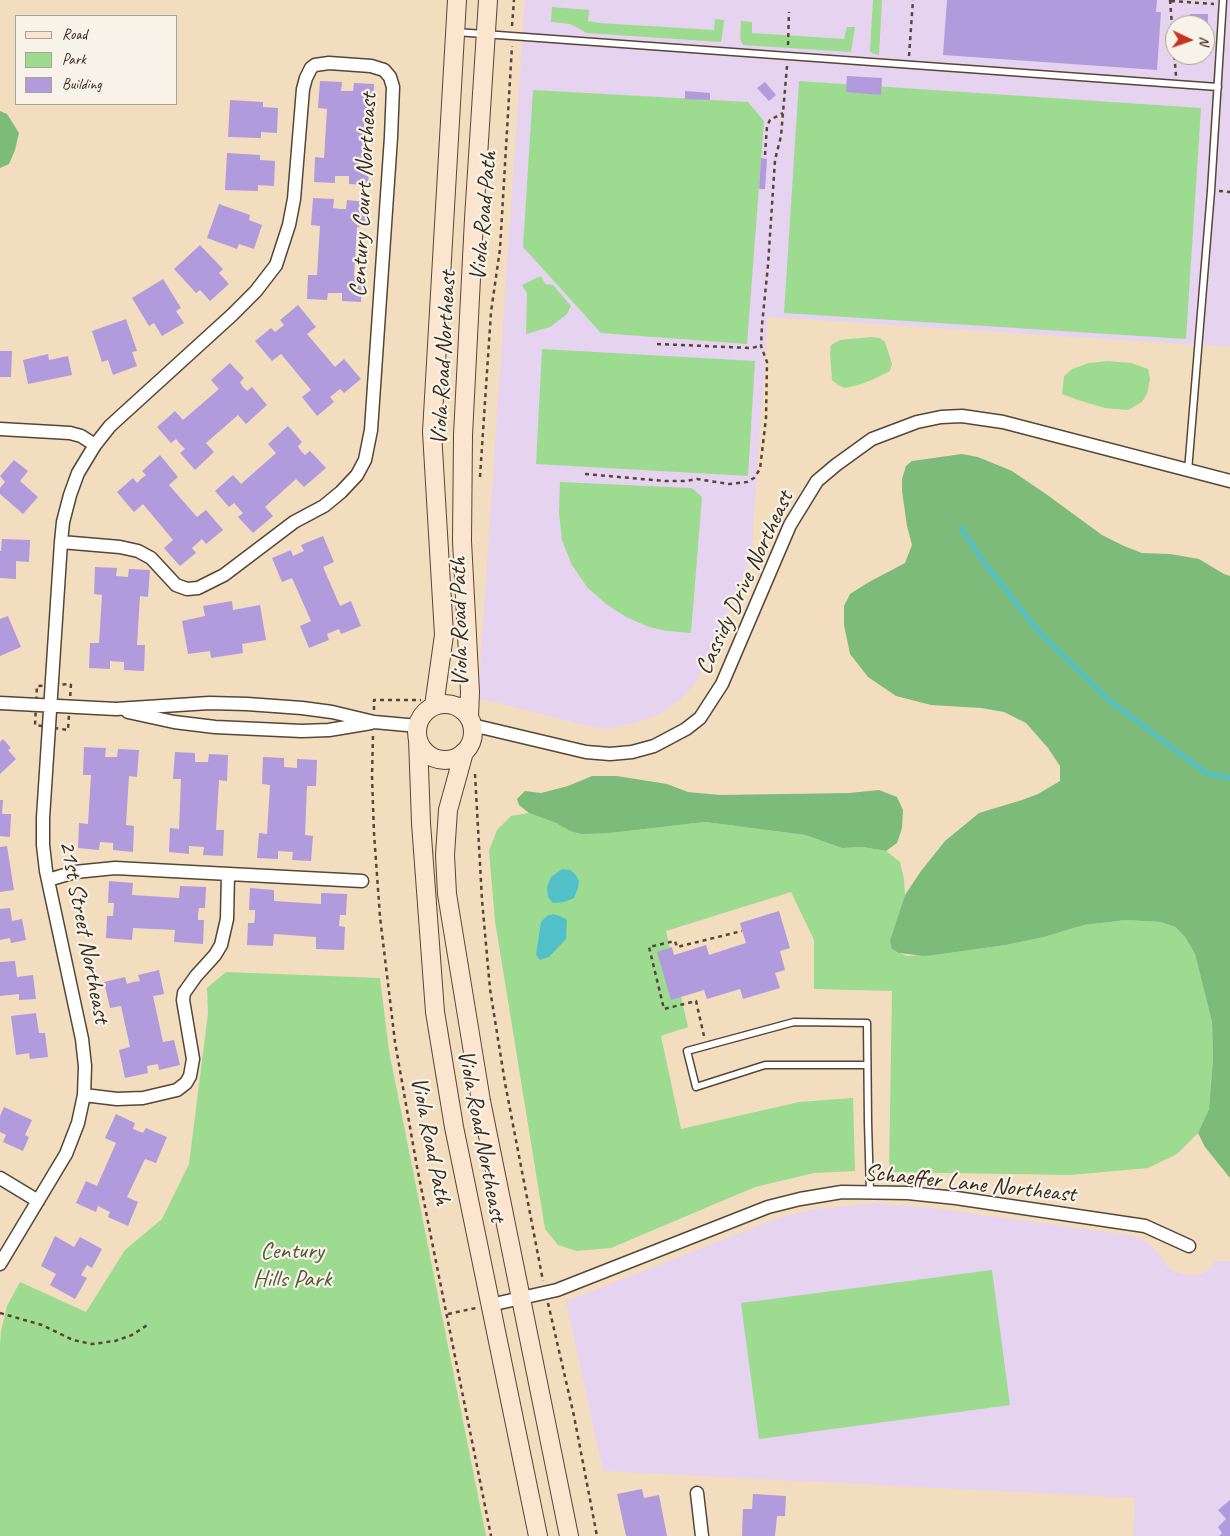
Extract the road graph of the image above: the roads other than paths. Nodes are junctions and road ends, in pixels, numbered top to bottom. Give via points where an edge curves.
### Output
1 (457, 0) edge
2 (488, 0) edge
3 (1223, 2) edge
4 (455, 32) junction
5 (486, 34) junction
6 (1218, 87) junction
7 (0, 429) edge
8 (95, 445) junction
9 (1188, 471) junction
10 (1230, 481) edge
11 (61, 542) junction
12 (0, 703) edge
13 (434, 706) junction
14 (51, 707) junction
15 (116, 710) junction
16 (470, 721) junction
17 (374, 722) junction
18 (418, 733) junction
19 (469, 759) junction
20 (228, 874) junction
21 (48, 880) junction
22 (362, 881) dead end
23 (867, 1065) junction
24 (84, 1095) junction
25 (0, 1178) edge
26 (870, 1192) junction
27 (38, 1201) junction
28 (1189, 1246) dead end
29 (0, 1264) edge
30 (521, 1298) junction
31 (490, 1305) junction
32 (697, 1493) dead end
33 (538, 1536) edge
34 (568, 1536) edge
35 (702, 1536) edge

1 - 4 main road, Viola Road Northeast
2 - 5 main road, Viola Road Northeast
3 - 6 lane
4 - 5 lane
4 - 13 main road, Viola Road Northeast via 432,432 444,635
5 - 6 lane
5 - 16 main road, Viola Road Northeast via 464,434 462,541
6 - 9 lane
7 - 8 street via 70,433
8 - 11 street, 21st Street Northeast via 78,473 70,495
8 - 11 street, Century Court Northeast via 110,426 256,292 276,265 290,225 303,89 311,68 329,63 384,70 393,87 390,137 370,430 366,460 358,475 324,506 294,522 224,575 198,588 176,585 157,563 138,551
9 - 10 street, Cassidy Drive Northeast
9 - 16 street, Cassidy Drive Northeast via 985,418 941,417 917,422 872,439 818,481 790,525 722,684 700,718 686,730 654,746 610,754 586,752
11 - 14 street, 21st Street Northeast
12 - 14 street
13 - 16 main road via 450,704
13 - 18 main road via 422,716
14 - 15 street
14 - 21 street, 21st Street Northeast via 44,818 44,857
15 - 17 street via 209,703 247,704 332,712
15 - 17 street via 199,725 302,731
16 - 19 main road
17 - 18 street
18 - 19 main road via 426,752 433,757 440,760
18 - 31 main road, Viola Road Northeast via 435,1012 454,1127
19 - 30 main road, Viola Road Northeast via 448,810 447,894 481,1101
20 - 21 street via 106,868
20 - 22 street
20 - 24 street via 227,919 221,945 184,993 192,1059 186,1083 177,1090 143,1098
21 - 24 street, 21st Street Northeast via 82,1038
23 - 23 lane via 867,1023 794,1022 687,1052 696,1087 765,1065
23 - 26 lane
24 - 27 street, 21st Street Northeast via 73,1139
25 - 27 street
26 - 28 street, Schaeffer Lane Northeast via 956,1198 1145,1226
26 - 30 street, Schaeffer Lane Northeast via 842,1192 768,1207 545,1293
27 - 29 street, 21st Street Northeast
30 - 31 street, Schaeffer Lane Northeast
30 - 34 main road, Viola Road Northeast
31 - 33 main road, Viola Road Northeast
32 - 35 street

